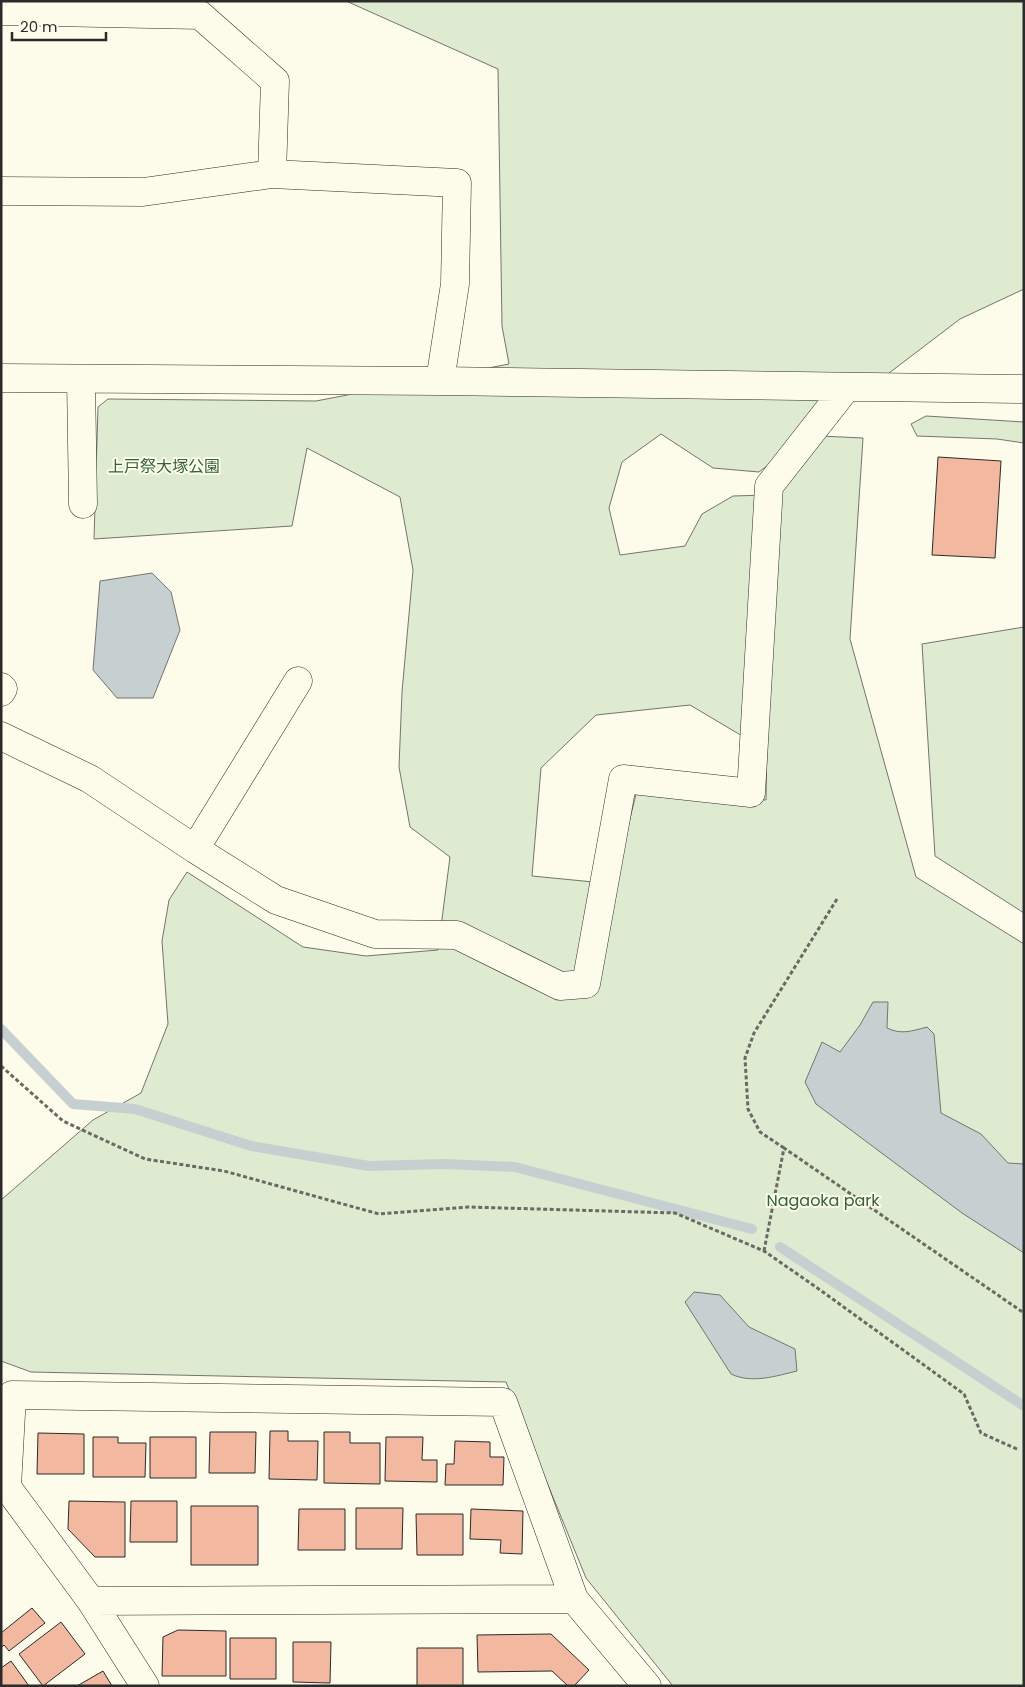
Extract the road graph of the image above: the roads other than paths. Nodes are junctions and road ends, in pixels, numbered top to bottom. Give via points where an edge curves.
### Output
1 (1, 11) edge
2 (272, 174) junction
3 (1, 191) edge
4 (1, 378) edge
5 (81, 380) junction
6 (440, 381) junction
7 (846, 388) junction
8 (1024, 389) edge
9 (83, 504) dead end
10 (298, 681) dead end
11 (1, 687) edge
12 (1, 692) edge
13 (1, 736) edge
14 (195, 849) junction
15 (574, 1599) junction
16 (91, 1601) junction
17 (145, 1686) edge
18 (647, 1686) edge

1 - 2 street via 200,15 275,81
2 - 3 street via 143,192
2 - 6 street via 457,184 455,284
4 - 5 street
5 - 6 street
5 - 9 street
6 - 7 street
7 - 8 street
7 - 14 street via 769,486 751,793 623,779 586,984 560,986 457,935 375,934 276,900
10 - 14 street
11 - 12 street via 4,689
13 - 14 street via 90,779
15 - 16 street
15 - 16 street via 503,1402 12,1395 8,1487
15 - 18 street
16 - 17 street

